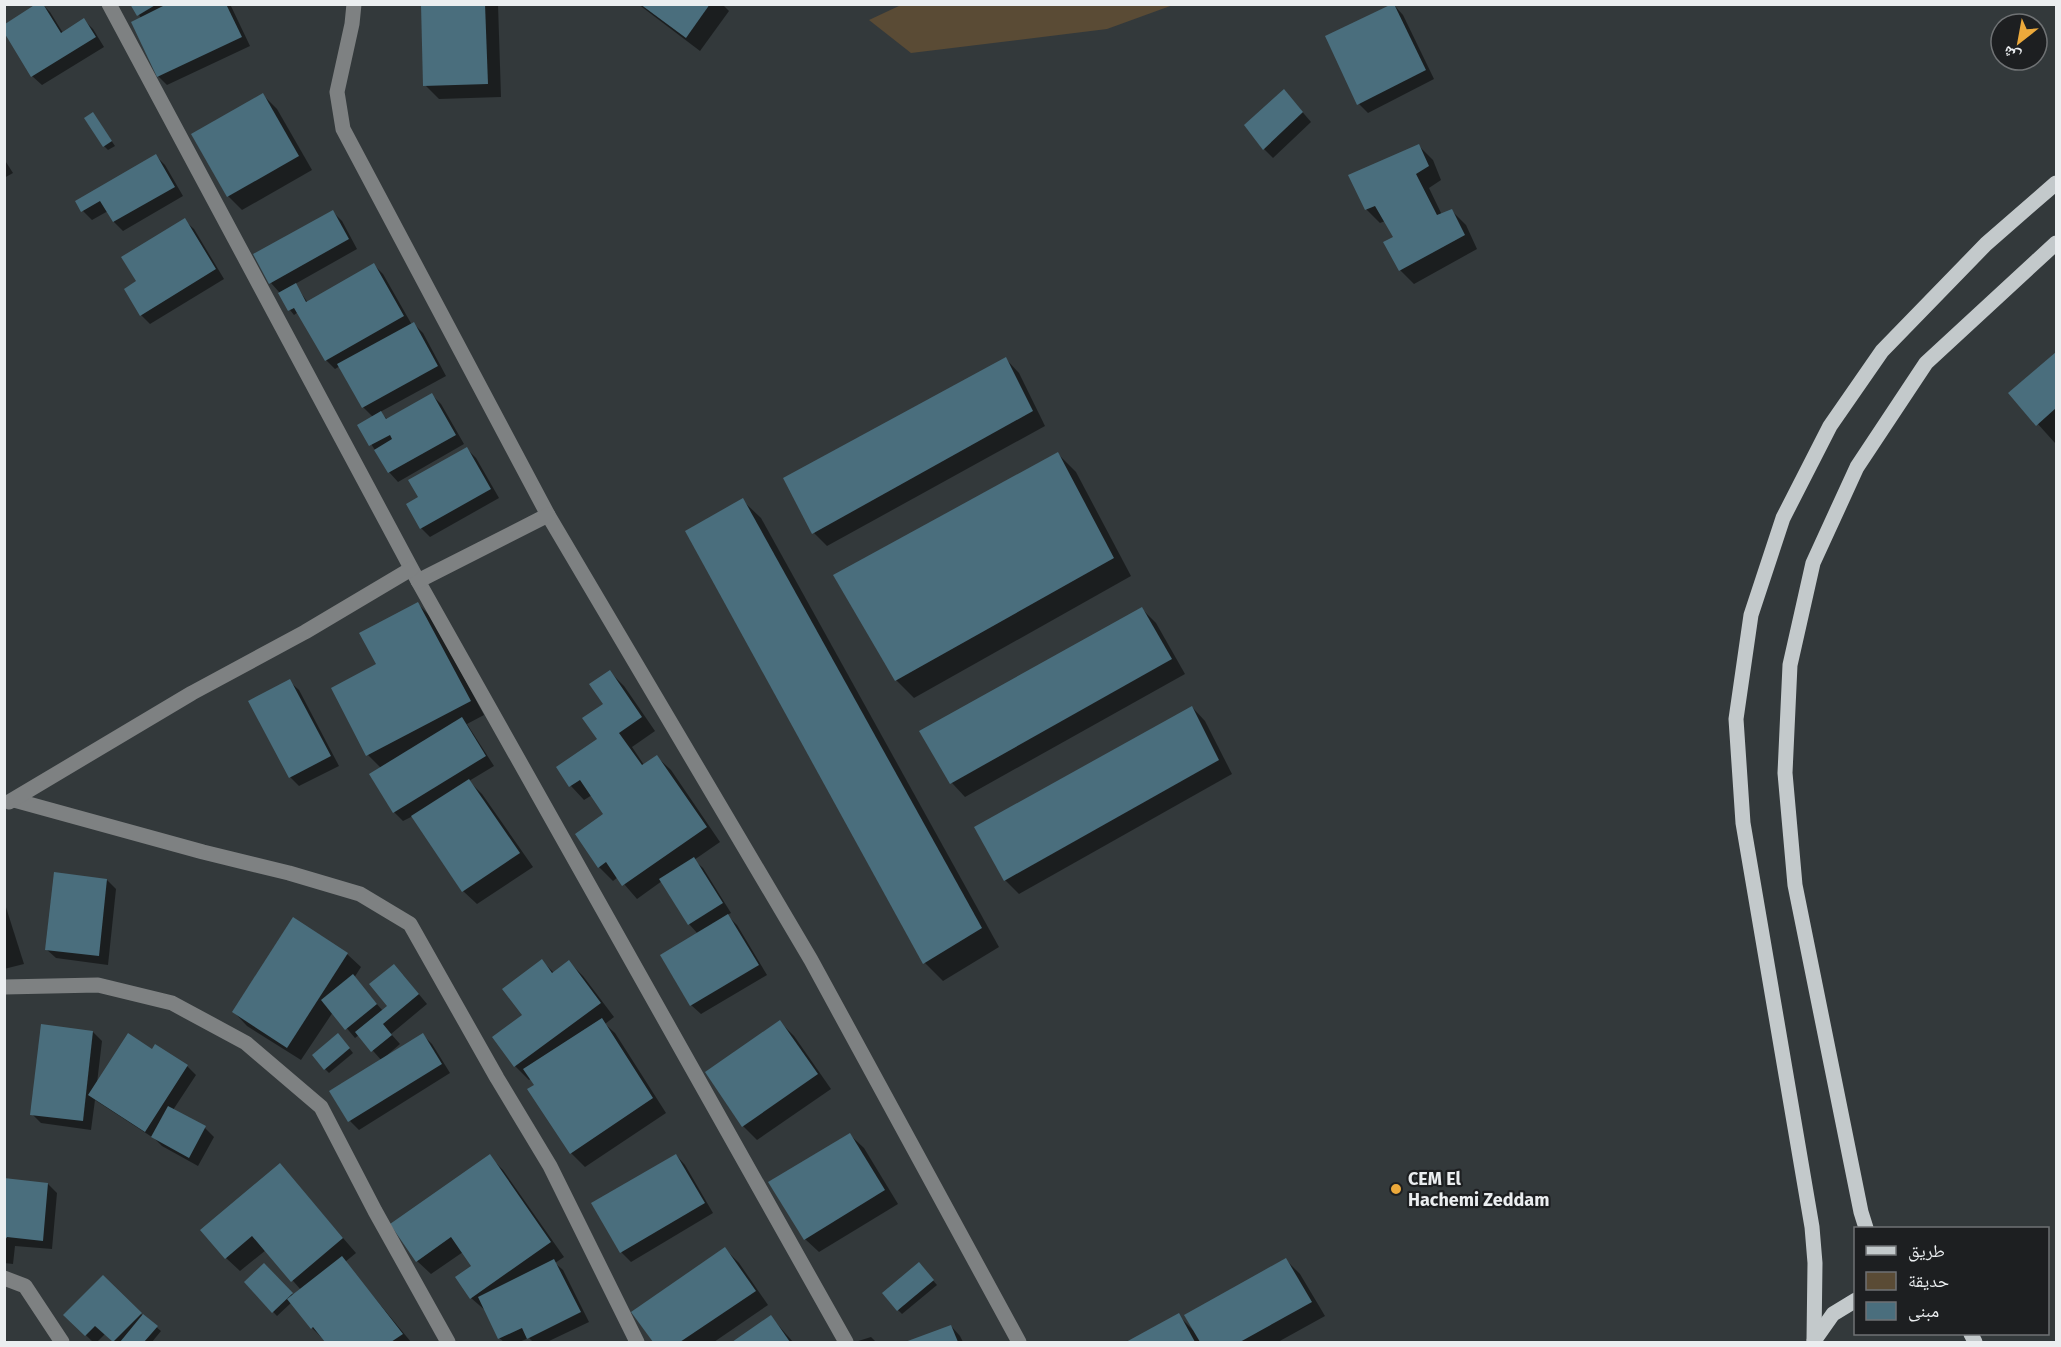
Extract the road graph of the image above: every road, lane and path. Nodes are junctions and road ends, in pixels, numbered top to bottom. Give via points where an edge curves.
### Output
1 (109, 4) edge
2 (354, 4) edge
3 (2056, 183) edge
4 (2056, 243) edge
5 (548, 515) junction
6 (414, 575) junction
7 (9, 802) edge
8 (4, 987) edge
9 (1866, 1227) edge
10 (4, 1278) edge
11 (1854, 1300) edge
12 (1814, 1341) edge
13 (62, 1342) edge
14 (448, 1342) edge
15 (637, 1342) edge
16 (846, 1342) edge
17 (1019, 1342) edge

1 - 6 street
2 - 5 street via 337,92 343,129
3 - 12 main road via 1986,244 1882,351 1830,426 1784,518 1751,615 1736,719 1743,823 1812,1227
4 - 9 main road via 1926,363 1857,467 1813,563 1790,665 1785,773 1795,885
5 - 6 street
5 - 17 street via 811,960
6 - 7 street via 192,693
6 - 16 street
7 - 15 street via 360,894 410,924 550,1166
8 - 14 street via 98,985 172,1003 246,1043 321,1107
10 - 13 street via 25,1286
11 - 12 main road via 1833,1314

